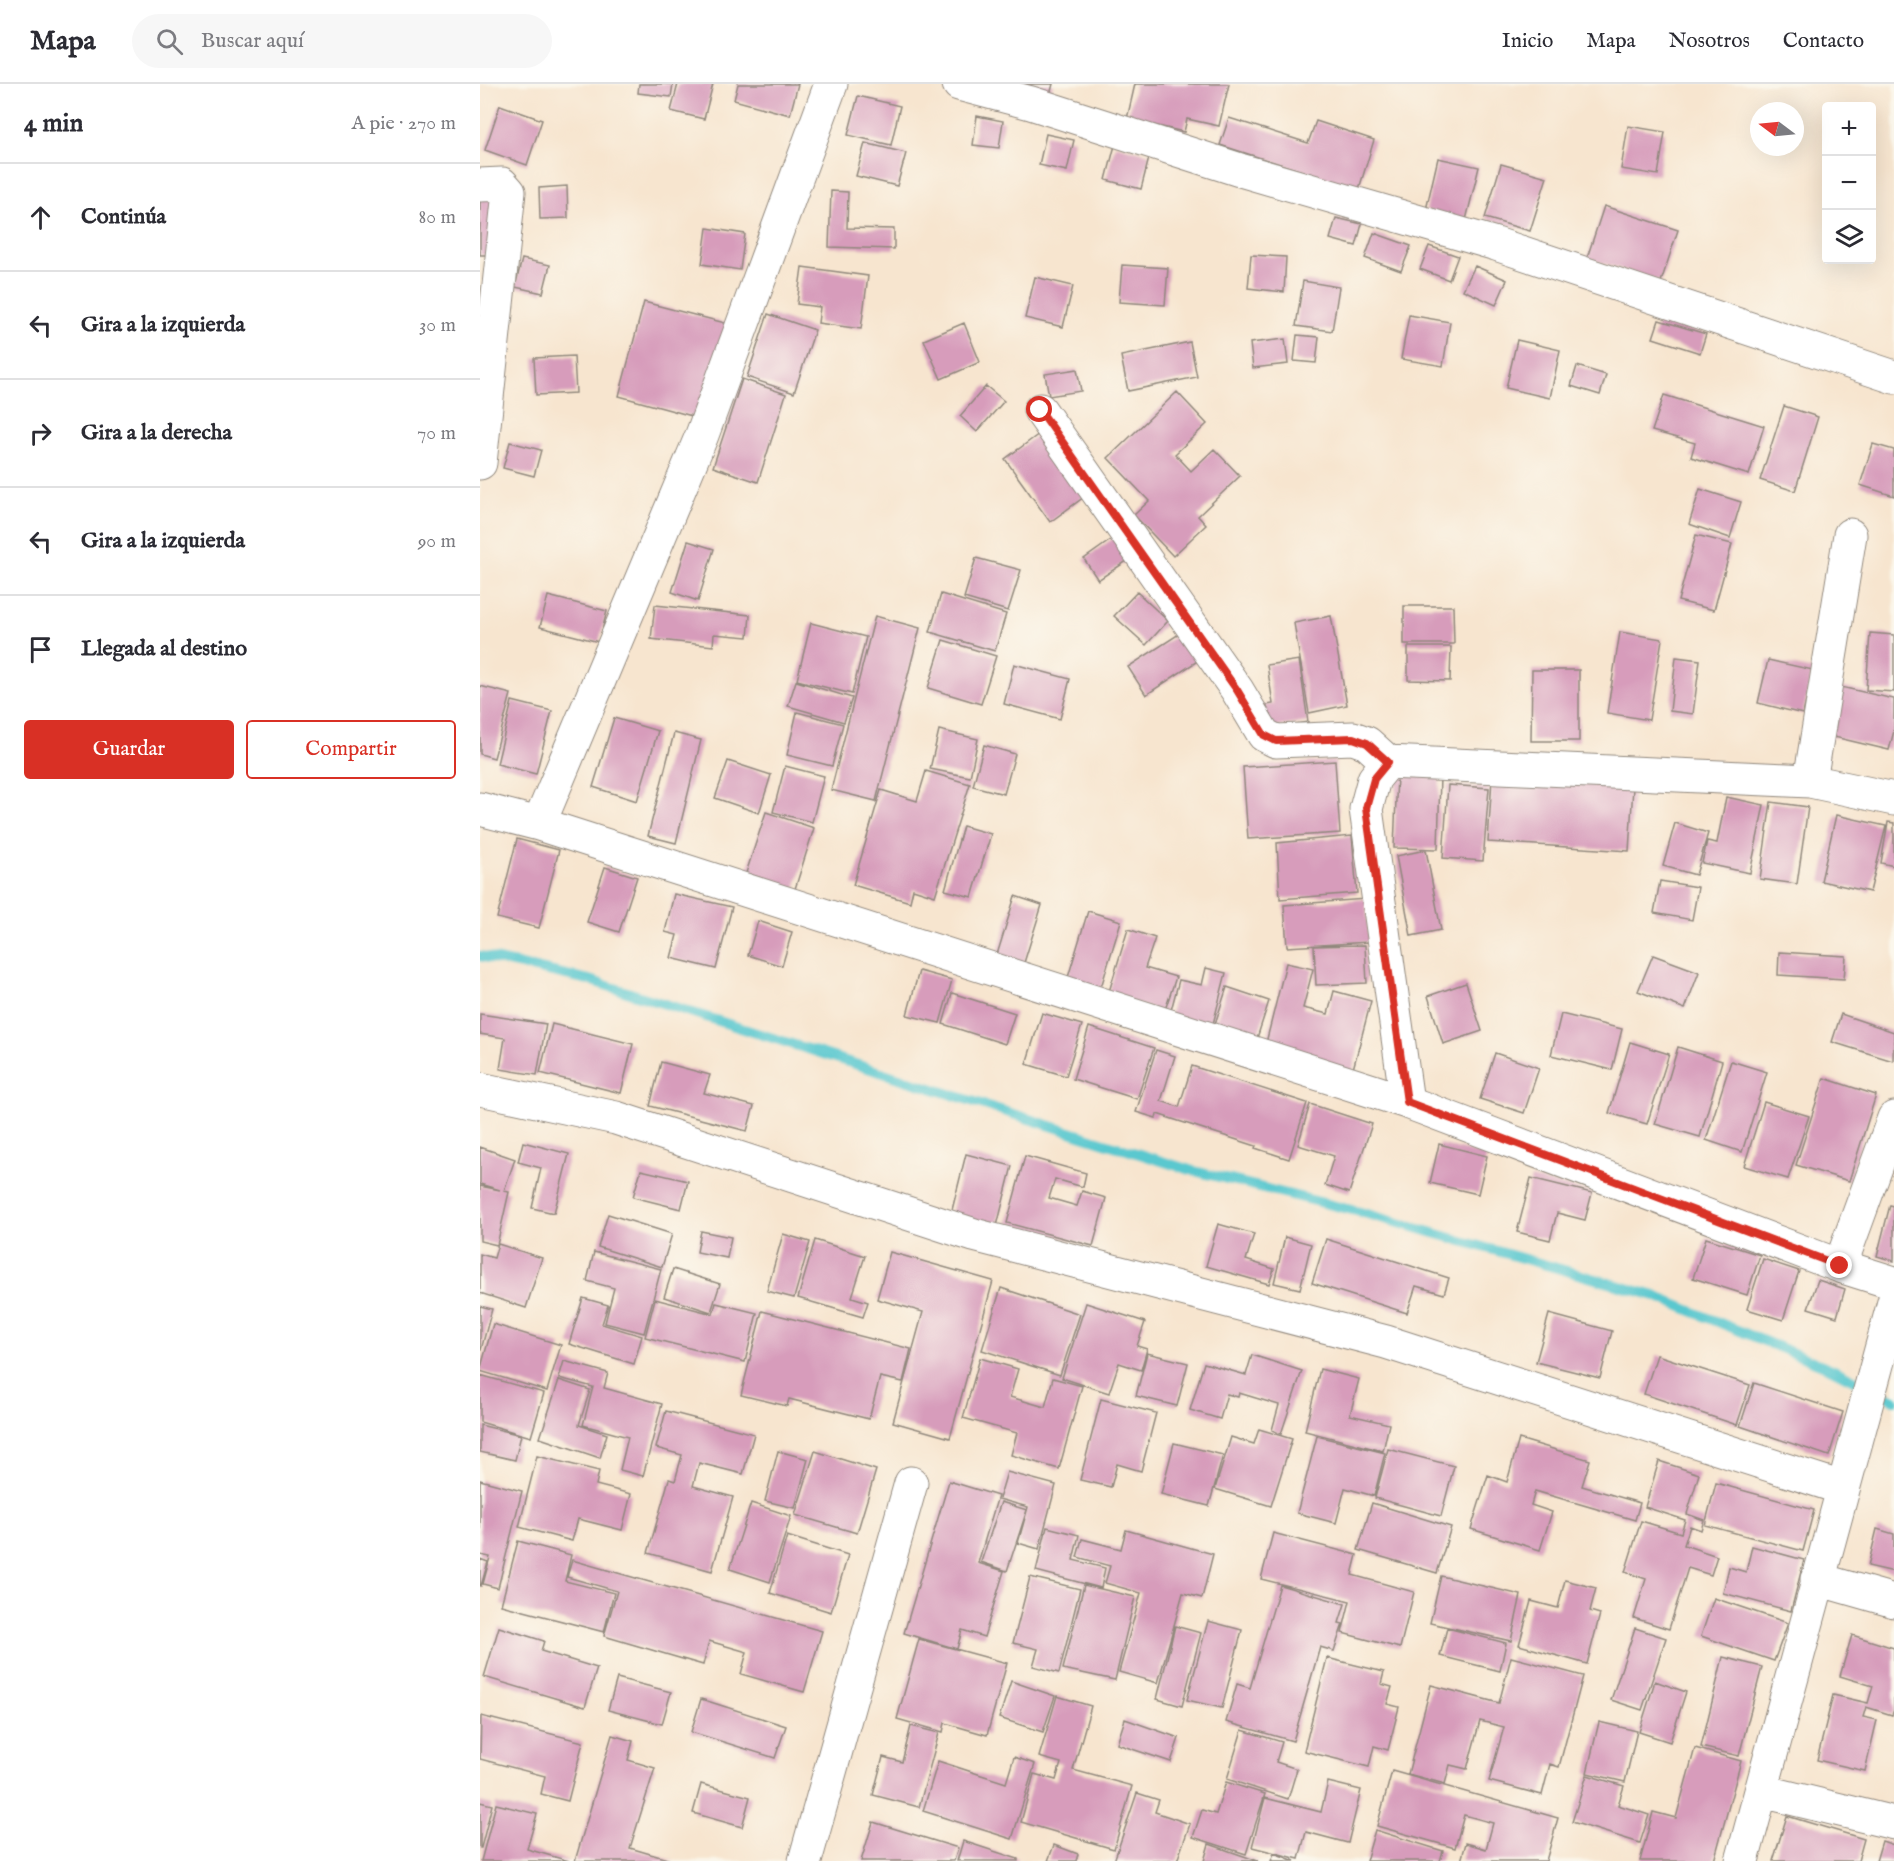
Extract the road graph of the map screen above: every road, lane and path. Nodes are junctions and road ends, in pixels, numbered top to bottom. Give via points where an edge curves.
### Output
1 (831, 84) edge
2 (959, 84) edge
3 (480, 186) edge
4 (1894, 377) edge
5 (1040, 410) dead end
6 (480, 463) edge
7 (1850, 535) dead end
8 (1388, 762) junction
9 (1809, 782) junction
10 (1894, 800) edge
11 (480, 809) edge
12 (539, 824) junction
13 (480, 1089) edge
14 (1407, 1102) junction
15 (1894, 1118) edge
16 (1840, 1266) junction
17 (1893, 1300) edge
18 (1846, 1474) junction
19 (911, 1483) dead end
20 (1818, 1579) junction
21 (1894, 1601) edge
22 (1762, 1791) junction
23 (1894, 1823) edge
24 (805, 1861) edge
25 (1742, 1861) edge

1 - 12 street via 702,435
2 - 4 street via 1496,244
3 - 6 street via 502,184 509,192
5 - 8 street via 1237,690 1264,735 1276,741 1353,738 1367,743
7 - 9 street
8 - 9 street
8 - 14 street via 1374,779 1366,808
9 - 10 street
11 - 12 street
12 - 14 street
13 - 18 street via 616,1118 974,1235 1386,1342
14 - 16 street
15 - 16 street
16 - 17 street
17 - 18 street
18 - 20 street
19 - 24 street
20 - 21 street
20 - 22 street
22 - 23 street
22 - 25 street

